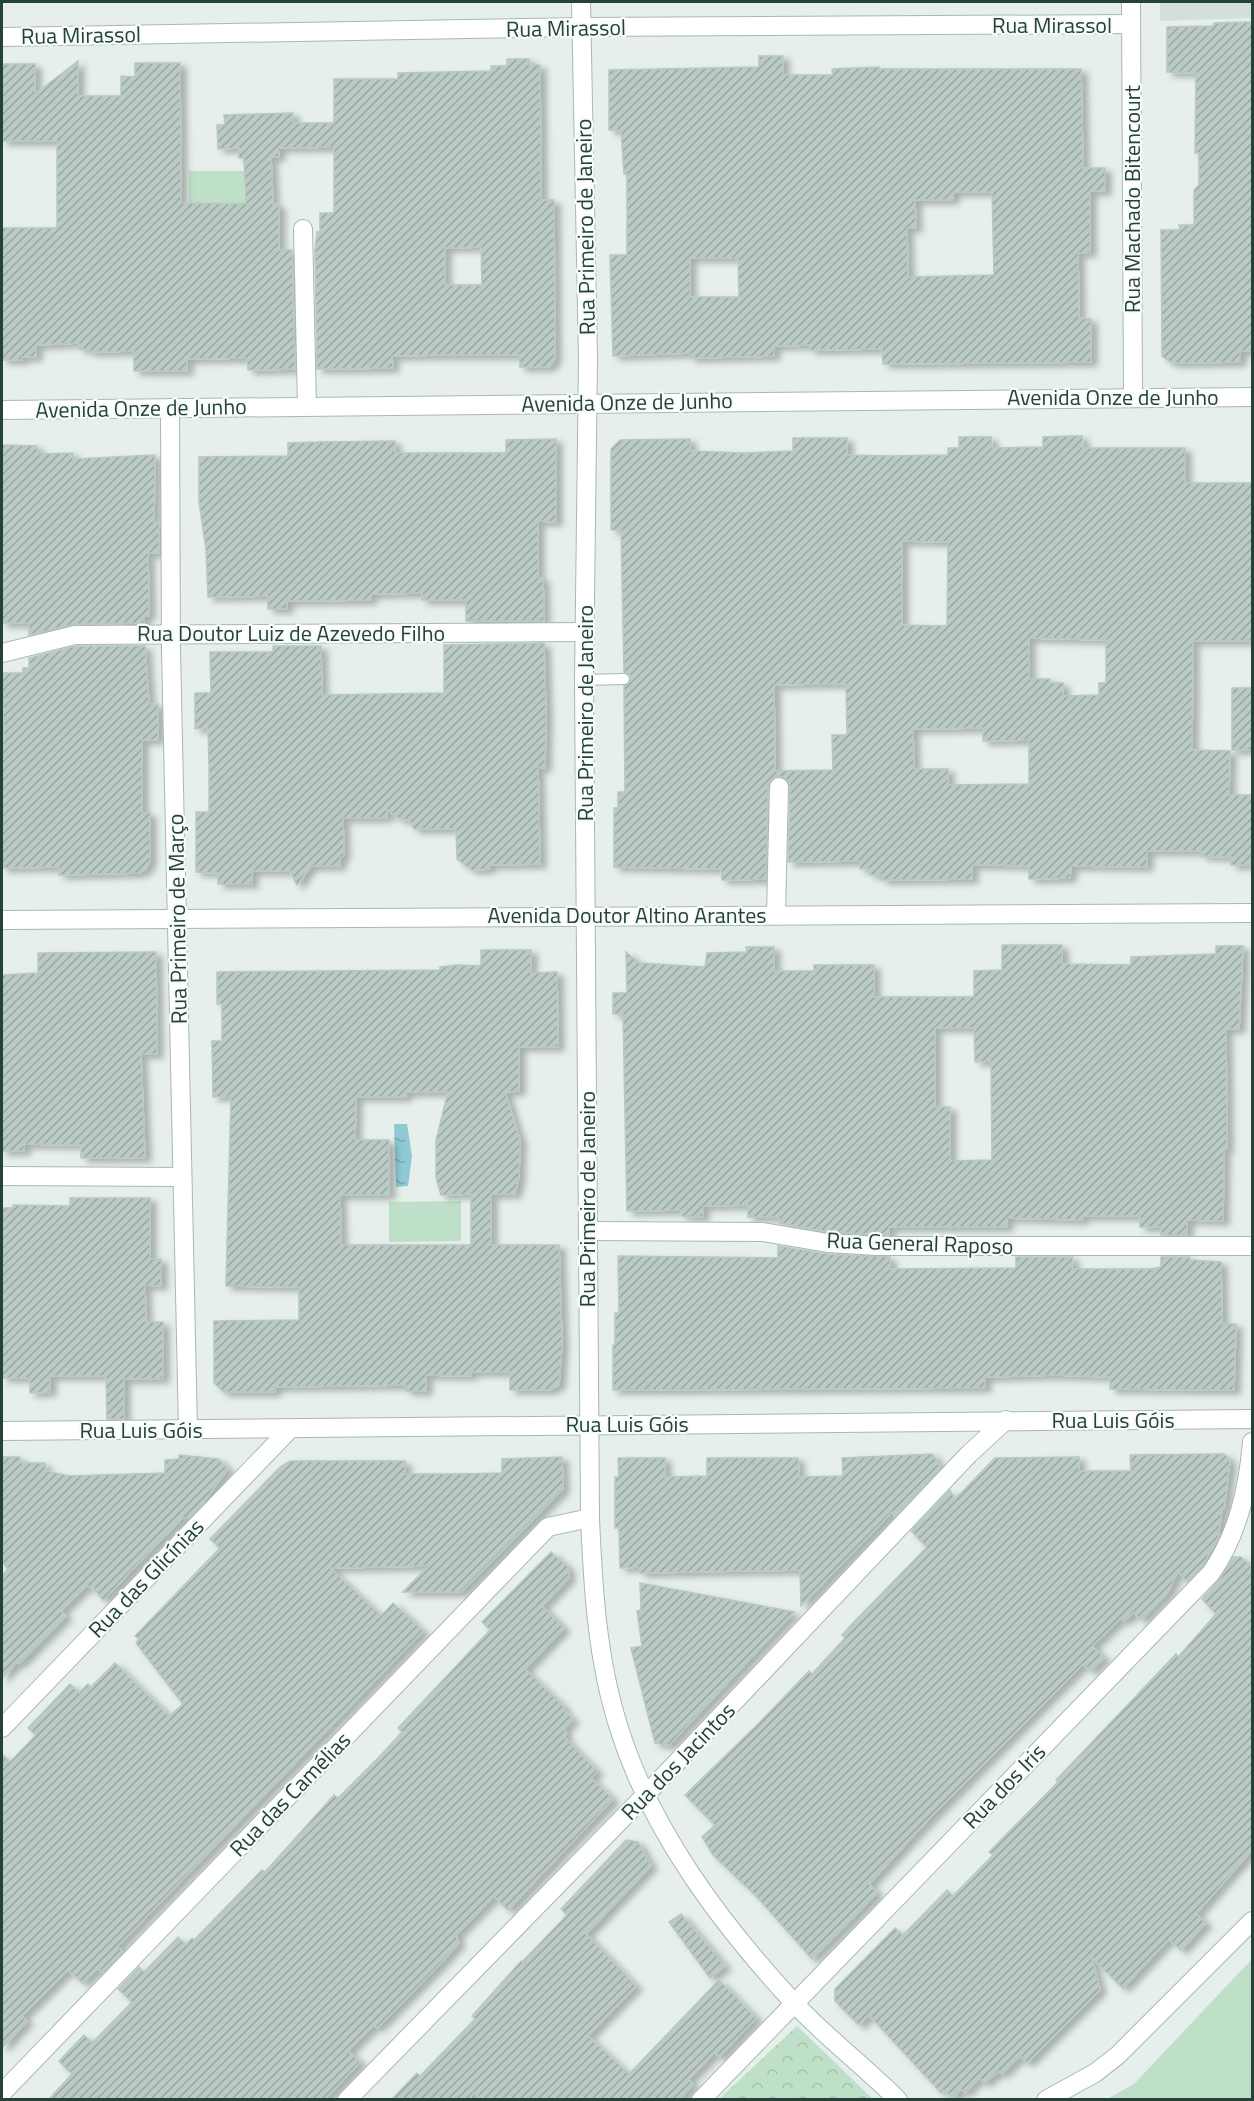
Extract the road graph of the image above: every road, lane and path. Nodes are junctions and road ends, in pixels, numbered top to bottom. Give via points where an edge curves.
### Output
1 (581, 2) edge
2 (1131, 2) edge
3 (1131, 24) junction
4 (581, 27) junction
5 (2, 37) edge
6 (303, 229) dead end
7 (1133, 397) junction
8 (1252, 397) edge
9 (588, 403) junction
10 (307, 406) junction
11 (170, 408) junction
12 (2, 410) edge
13 (171, 632) junction
14 (584, 633) junction
15 (2, 653) edge
16 (624, 679) dead end
17 (584, 680) junction
18 (779, 787) dead end
19 (1252, 913) edge
20 (776, 914) junction
21 (585, 915) junction
22 (2, 920) edge
23 (178, 920) junction
24 (2, 1176) edge
25 (182, 1177) junction
26 (588, 1231) junction
27 (1252, 1246) edge
28 (1252, 1419) edge
29 (1006, 1420) junction
30 (589, 1424) junction
31 (290, 1429) junction
32 (188, 1430) junction
33 (2, 1431) edge
34 (1252, 1442) edge
35 (590, 1518) junction
36 (2, 1728) edge
37 (646, 1794) junction
38 (1252, 1921) edge
39 (795, 2003) junction
40 (2, 2093) edge
41 (347, 2100) edge
42 (701, 2100) edge
43 (898, 2100) edge
44 (1046, 2100) edge

1 - 4 street, Rua Primeiro de Janeiro
2 - 3 street, Rua Machado Bitencourt
3 - 4 street, Rua Mirassol
3 - 7 street, Rua Machado Bitencourt
4 - 5 street, Rua Mirassol
4 - 9 street, Rua Primeiro de Janeiro
6 - 10 street
7 - 8 street, Avenida Onze de Junho
7 - 9 street, Avenida Onze de Junho
9 - 10 street, Avenida Onze de Junho
9 - 14 street, Rua Primeiro de Janeiro
10 - 11 street, Avenida Onze de Junho
11 - 12 street, Avenida Onze de Junho
11 - 13 street, Rua Primeiro de Março
13 - 14 street, Rua Doutor Luiz de Azevedo Filho
13 - 15 street, Rua Doutor Luiz de Azevedo Filho via 75,635
13 - 23 street, Rua Primeiro de Março
14 - 17 street, Rua Primeiro de Janeiro
16 - 17 lane
17 - 21 street, Rua Primeiro de Janeiro
18 - 20 street
19 - 20 street, Avenida Doutor Altino Arantes
20 - 21 street, Avenida Doutor Altino Arantes
21 - 23 street, Avenida Doutor Altino Arantes
21 - 26 street, Rua Primeiro de Janeiro
22 - 23 street, Avenida Doutor Altino Arantes
23 - 25 street, Rua Primeiro de Março
24 - 25 street
25 - 32 street, Rua Primeiro de Março
26 - 27 street, Rua General Raposo via 763,1232 868,1246
26 - 30 street, Rua Primeiro de Janeiro
28 - 29 street, Rua Luis Góis
29 - 30 street, Rua Luis Góis
29 - 37 street, Rua dos Jacintos via 969,1454
30 - 31 street, Rua Luis Góis
30 - 35 street, Rua Primeiro de Janeiro
31 - 32 street, Rua Luis Góis
31 - 36 street, Rua das Glicínias
32 - 33 street, Rua Luis Góis
34 - 39 street, Rua dos Iris via 1241,1512 1226,1551 1211,1573
35 - 37 street, Rua Primeiro de Janeiro via 593,1586 609,1694 618,1727
35 - 40 street, Rua das Camélias via 548,1527
37 - 39 street, Rua Primeiro de Janeiro via 698,1884
37 - 41 street, Rua dos Jacintos
38 - 44 street via 1118,2055 1095,2073
39 - 42 street, Rua dos Iris
39 - 43 street, Rua Primeiro de Janeiro

